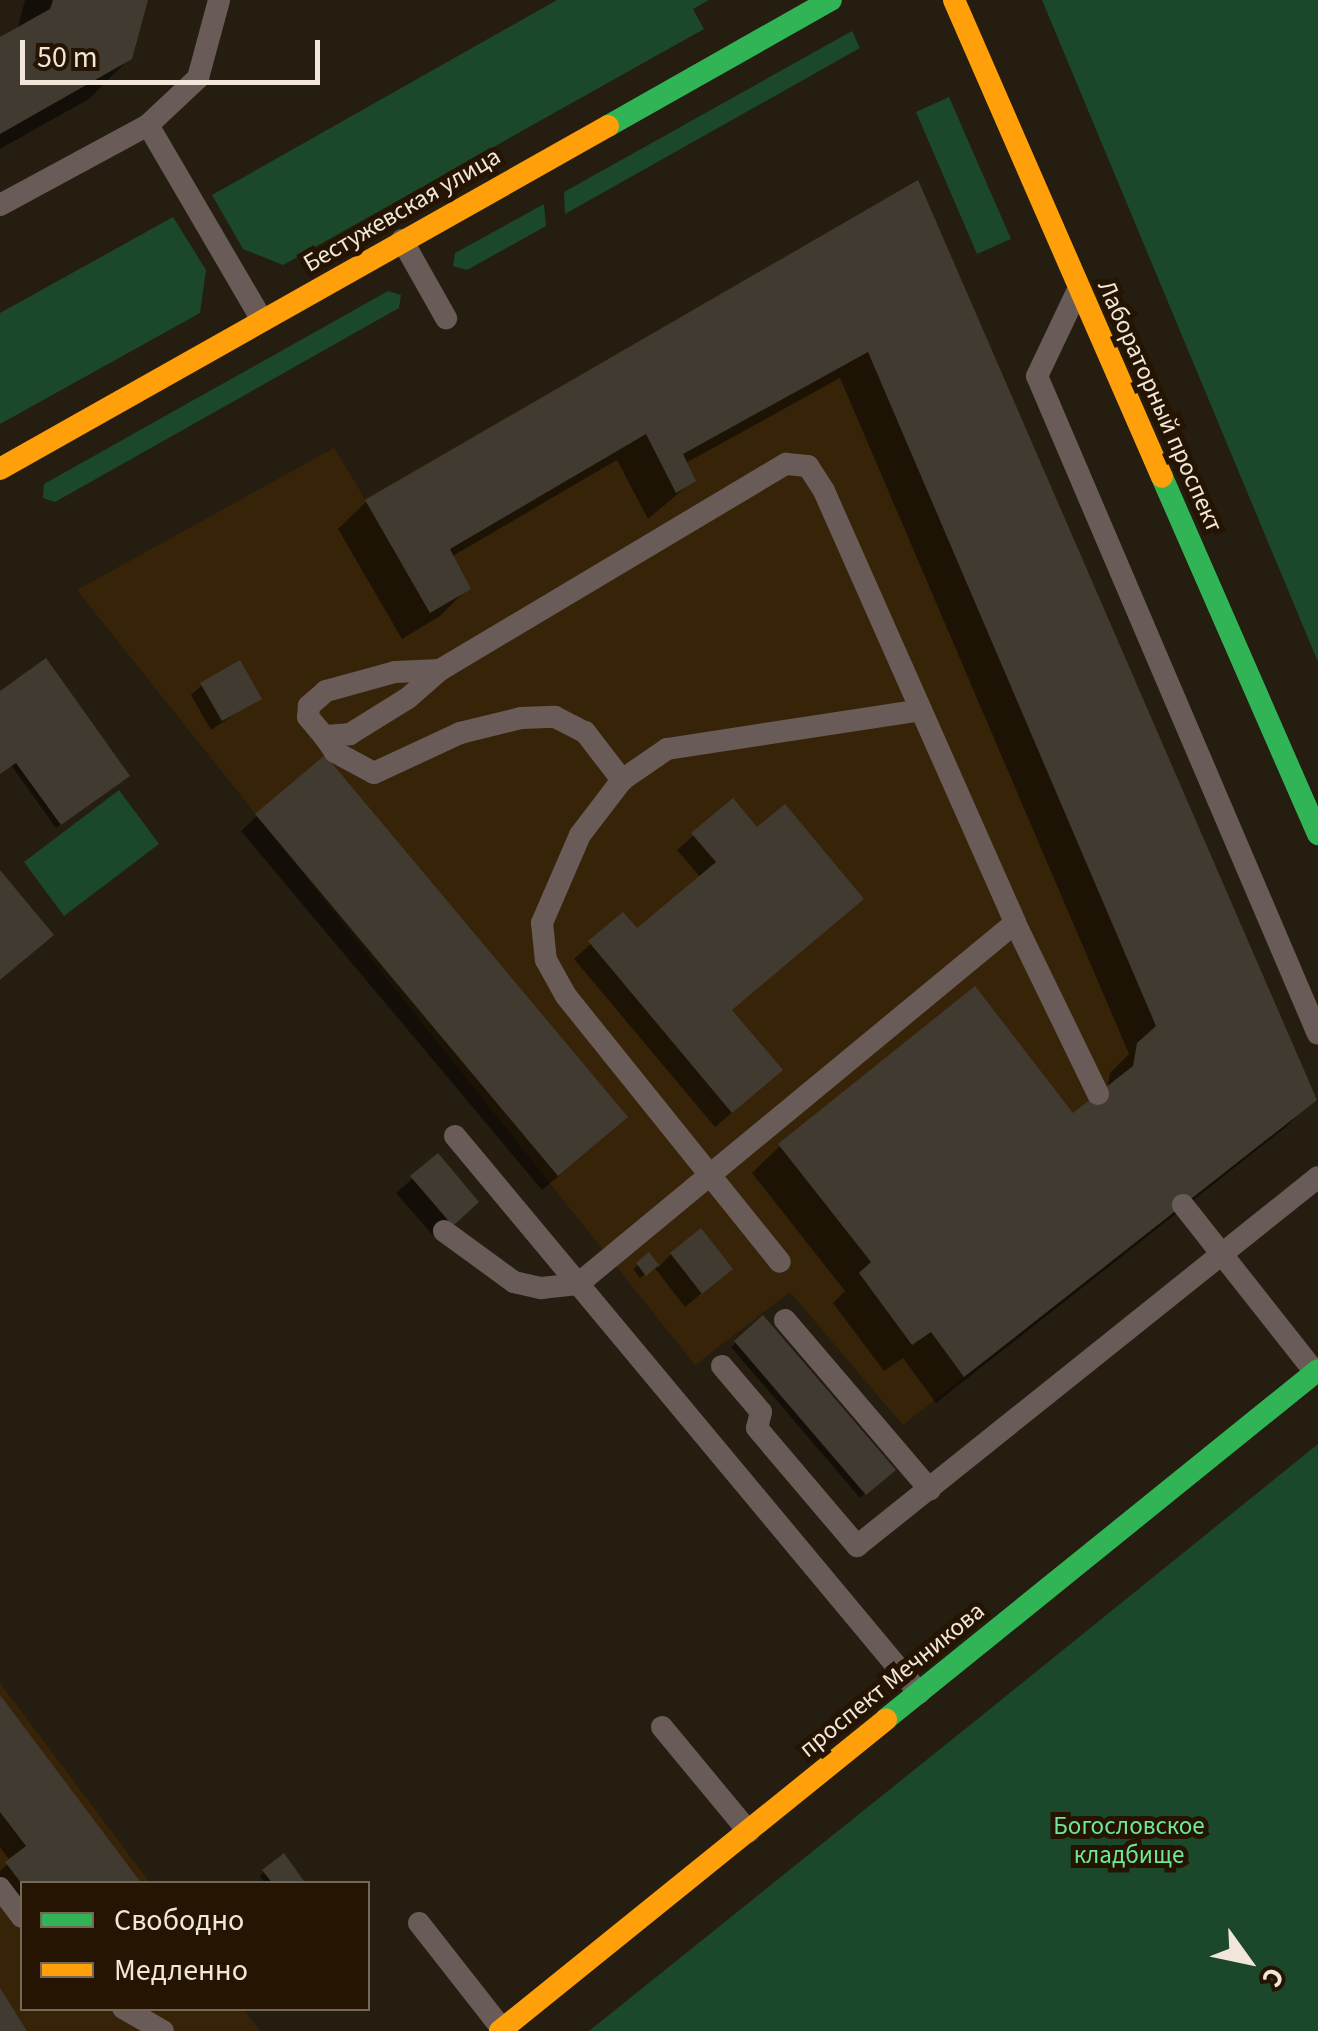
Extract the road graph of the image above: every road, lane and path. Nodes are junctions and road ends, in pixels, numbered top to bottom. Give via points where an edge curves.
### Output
1 (219, 0) edge
2 (831, 0) edge
3 (954, 0) edge
4 (148, 125) junction
5 (0, 205) edge
6 (402, 240) junction
7 (1078, 289) junction
8 (446, 318) dead end
9 (263, 321) junction
10 (0, 469) edge
11 (440, 670) junction
12 (921, 710) junction
13 (324, 736) junction
14 (622, 780) junction
15 (1318, 834) edge
16 (1015, 923) junction
17 (1318, 1034) edge
18 (1098, 1094) dead end
19 (455, 1136) dead end
20 (710, 1176) junction
21 (1318, 1177) edge
22 (1182, 1206) dead end
23 (444, 1230) dead end
24 (1222, 1255) junction
25 (780, 1262) dead end
26 (578, 1284) junction
27 (785, 1320) dead end
28 (722, 1366) dead end
29 (1316, 1371) edge
30 (930, 1490) junction
31 (919, 1693) junction
32 (662, 1727) dead end
33 (749, 1832) junction
34 (0, 1888) edge
35 (20, 1913) edge
36 (419, 1923) dead end
37 (128, 2011) edge
38 (500, 2030) edge
39 (163, 2031) edge

1 - 4 lane via 198,78
2 - 6 street, Бестужевская улица
3 - 7 street, Лабораторный проспект
4 - 5 lane
4 - 9 lane
6 - 8 lane
6 - 9 street, Бестужевская улица
7 - 15 street, Лабораторный проспект
7 - 17 lane via 1037,376
9 - 10 street, Бестужевская улица
11 - 12 lane via 797,462 817,476
11 - 13 lane via 350,734
11 - 13 lane via 395,672 316,696 308,717
12 - 14 lane via 668,749
12 - 16 lane
13 - 14 lane via 335,752 374,773 460,733 555,717 585,732
14 - 20 lane via 580,835 542,923 546,960 566,996
16 - 18 lane
16 - 20 lane
19 - 26 lane
20 - 25 lane
20 - 26 lane
21 - 24 lane
22 - 24 lane
23 - 26 lane via 514,1282 541,1288
24 - 29 lane
24 - 30 lane
26 - 31 lane
27 - 30 lane
28 - 30 lane via 761,1412 756,1428 857,1546
29 - 31 street, проспект Мечникова
31 - 33 street, проспект Мечникова
32 - 33 lane
33 - 38 street, проспект Мечникова
34 - 35 lane
36 - 38 lane
37 - 39 lane

